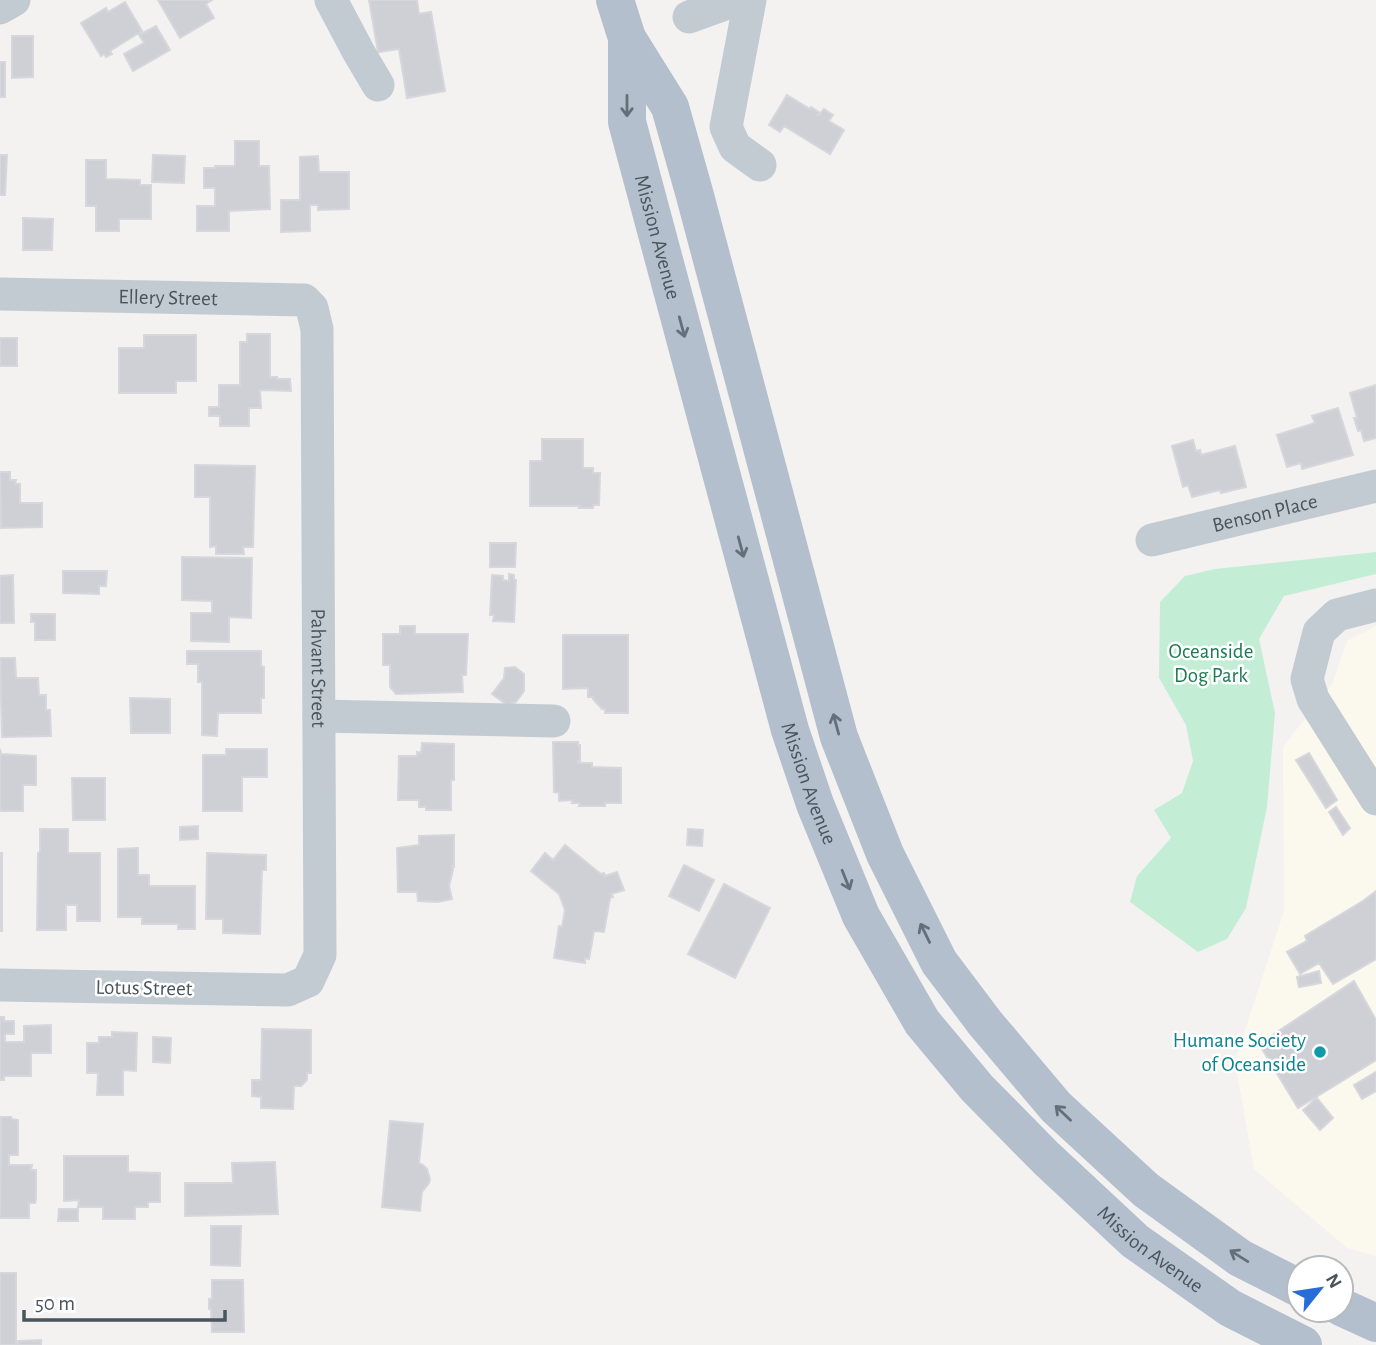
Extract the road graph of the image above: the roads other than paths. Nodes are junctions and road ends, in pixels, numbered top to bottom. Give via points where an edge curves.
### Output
1 (14, 0) edge
2 (331, 0) edge
3 (615, 0) edge
4 (736, 0) edge
5 (750, 0) edge
6 (0, 8) edge
7 (690, 17) dead end
8 (627, 38) junction
9 (379, 85) dead end
10 (760, 165) dead end
11 (0, 294) edge
12 (317, 329) joint
13 (1376, 486) edge
14 (1152, 540) dead end
15 (1376, 605) edge
16 (319, 716) junction
17 (554, 721) dead end
18 (1376, 799) edge
19 (0, 985) edge
20 (288, 990) joint
21 (1285, 1281) edge
22 (1355, 1313) edge
23 (1376, 1323) edge
24 (1303, 1345) edge

1 - 6 street
2 - 9 street
3 - 8 main road, Mission Avenue
4 - 7 street
5 - 10 street via 726,127 735,147
21 -> 8 main road, Mission Avenue via 1240,1258 1146,1190 1056,1107 939,962 885,854 839,737 670,107
8 -> 24 main road, Mission Avenue via 627,122 790,730 861,916 922,1022 977,1088 1046,1158 1135,1241 1230,1308
11 - 12 street, Ellery Street via 304,300 313,308
12 - 16 street, Pahvant Street
13 - 14 street, Benson Place
15 - 18 street via 1337,615 1319,632 1307,679 1313,699
16 - 17 street
16 - 20 street, Pahvant Street via 320,954 308,981
19 - 20 street, Lotus Street
22 - 23 main road

